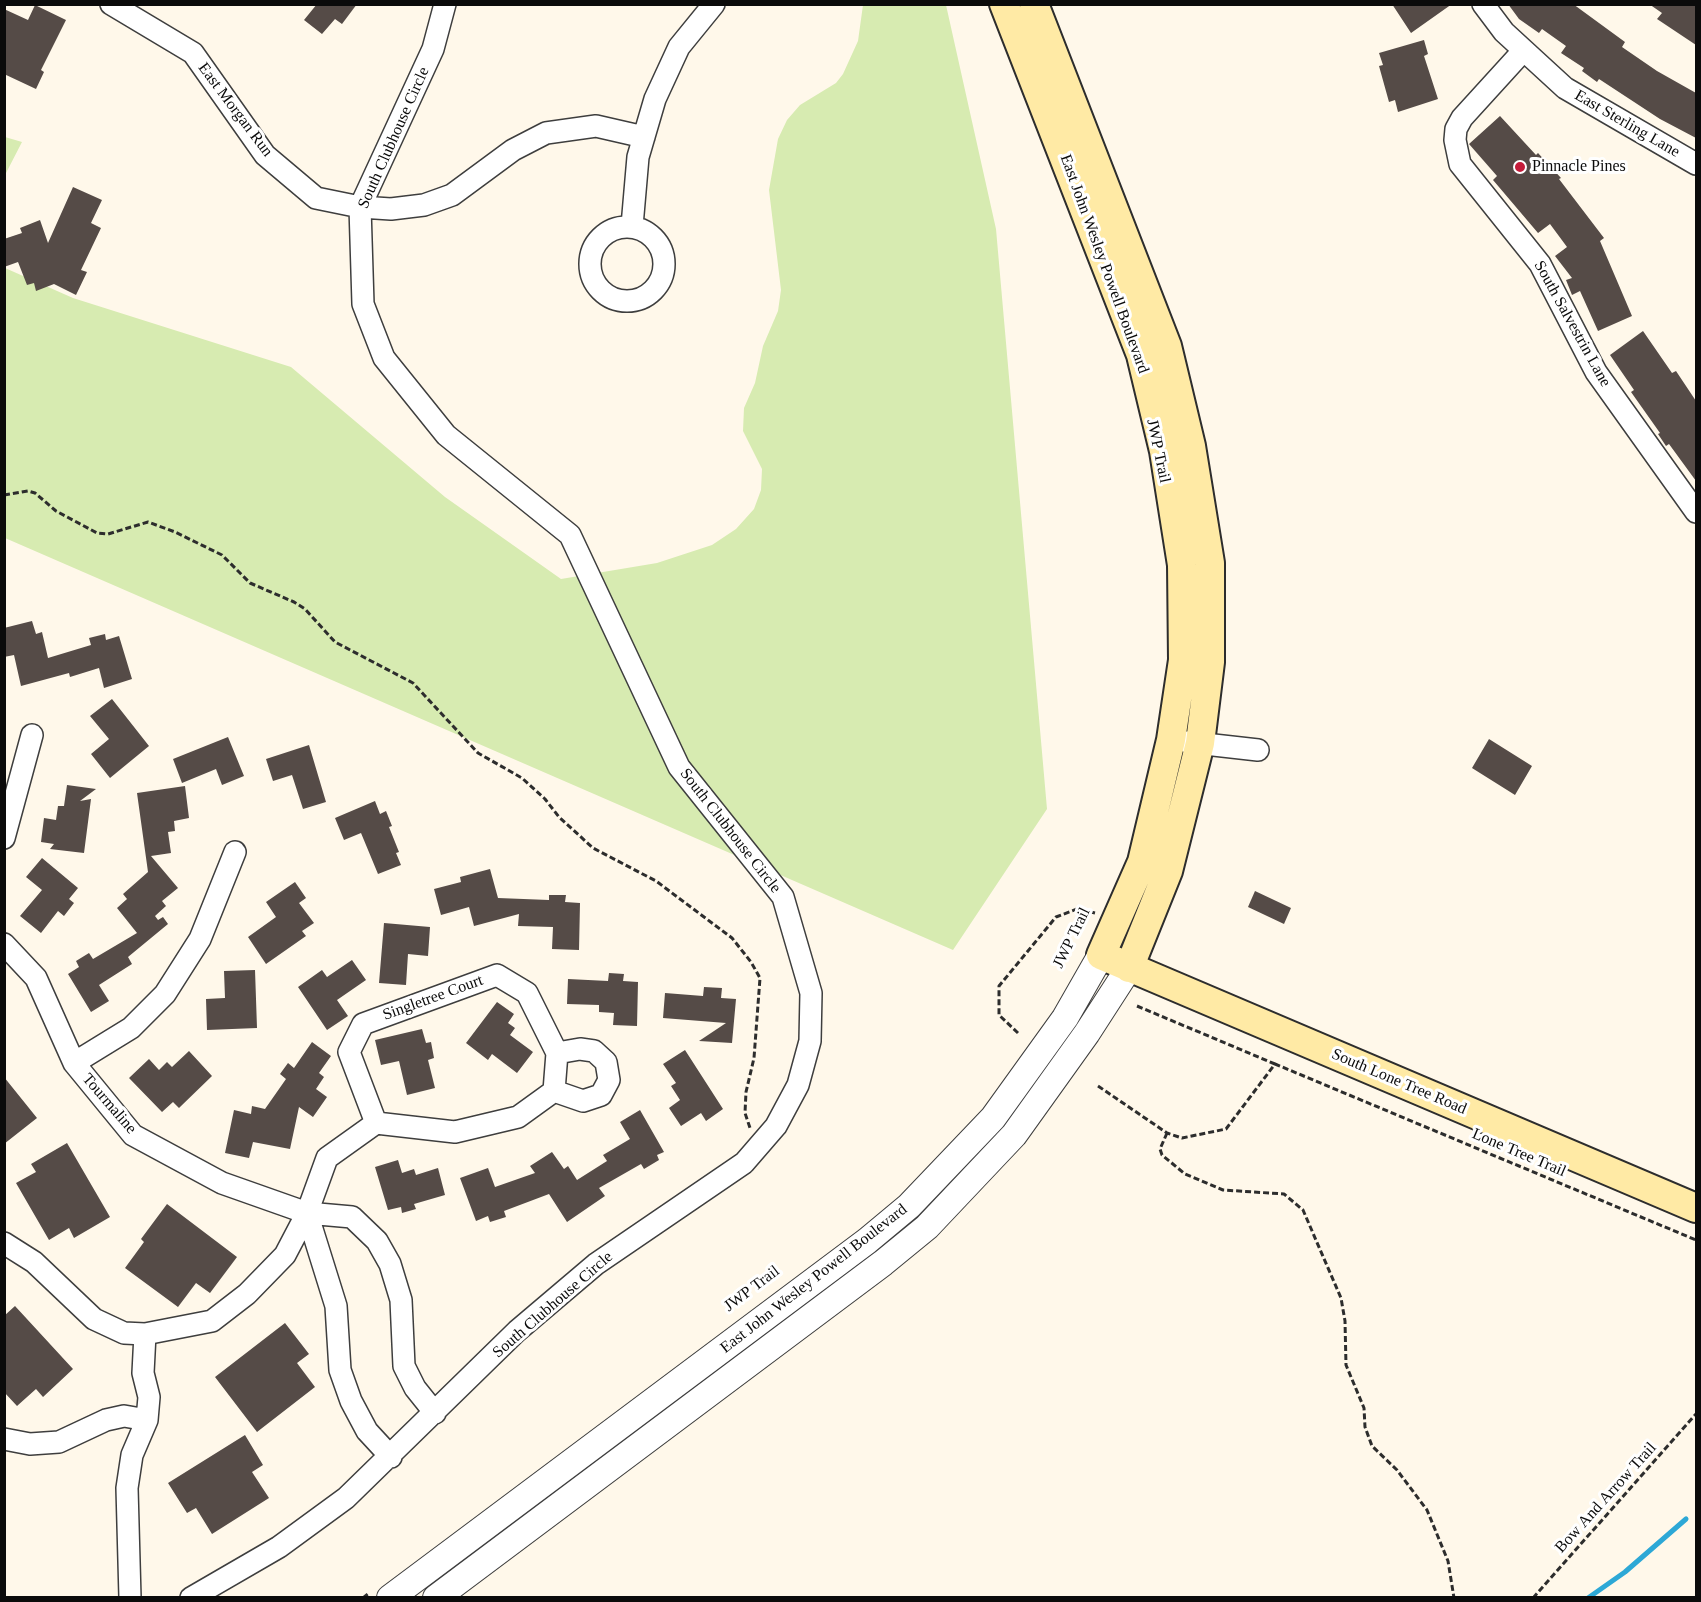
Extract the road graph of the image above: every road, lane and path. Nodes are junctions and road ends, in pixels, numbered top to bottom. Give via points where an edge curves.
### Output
1 (111, 4) edge
2 (445, 4) edge
3 (714, 4) edge
4 (1004, 4) edge
5 (1034, 4) edge
6 (1483, 4) edge
7 (1523, 51) junction
8 (644, 137) junction
9 (1696, 164) edge
10 (360, 207) junction
11 (632, 226) dead end
12 (4, 495) edge
13 (1696, 512) edge
14 (32, 735) dead end
15 (1171, 741) junction
16 (1200, 743) junction
17 (1258, 750) dead end
18 (4, 838) edge
19 (235, 852) dead end
20 (1092, 923) dead end
21 (4, 944) edge
22 (1101, 955) junction
23 (1129, 968) junction
24 (1137, 1006) dead end
25 (1018, 1033) dead end
26 (557, 1053) junction
27 (74, 1063) junction
28 (1275, 1064) junction
29 (1098, 1086) dead end
30 (554, 1091) junction
31 (376, 1123) junction
32 (1167, 1132) junction
33 (754, 1133) dead end
34 (1696, 1208) edge
35 (307, 1213) junction
36 (1696, 1240) edge
37 (4, 1243) edge
38 (146, 1334) junction
39 (435, 1413) junction
40 (1696, 1414) edge
41 (147, 1420) junction
42 (4, 1439) edge
43 (391, 1457) junction
44 (381, 1594) edge
45 (130, 1598) edge
46 (191, 1598) edge
47 (363, 1598) edge
48 (436, 1598) edge
49 (1454, 1598) edge
50 (1533, 1598) edge

1 - 10 street, East Morgan Run via 193,54 265,155 316,198
2 - 10 street, South Clubhouse Circle via 433,50
3 - 8 street via 671,62
4 - 15 main road, East John Wesley Powell Boulevard via 1141,355 1164,451 1182,565 1183,660
5 - 16 main road, East John Wesley Powell Boulevard via 1167,346 1191,446 1210,563 1210,662
6 - 7 street, East Sterling Lane
7 - 9 street, East Sterling Lane via 1565,88
7 - 13 street, South Salvestrin Lane via 1462,118 1455,140 1460,164 1540,264 1596,372
8 - 10 street, East Morgan Run via 596,126 546,133 528,140 465,187 439,201 410,208
8 - 11 street via 638,157
10 - 39 street, South Clubhouse Circle via 363,304 384,358 446,435 570,535 679,767 783,897 812,993 810,1041 798,1085 776,1126 744,1163 596,1264 517,1331
12 - 33 path via 35,493 56,511 97,533 148,522 222,555 250,583 304,609 334,642 413,683 478,753 522,778 593,848 656,881 732,938 760,978 745,1113
14 - 18 street
15 - 16 street
15 - 22 main road, East John Wesley Powell Boulevard via 1142,862
16 - 17 street
16 - 23 main road, East John Wesley Powell Boulevard via 1168,871
19 - 27 street via 200,939 165,994 130,1028
20 - 25 path, JWP Trail via 1097,914 1077,909 1056,917 999,986 999,1014
21 - 27 street, Tourmaline via 36,978
22 - 23 main road, South Lone Tree Road
22 - 44 street, East John Wesley Powell Boulevard via 1065,1018 993,1118 909,1206 867,1241
23 - 34 main road, South Lone Tree Road
23 - 48 street, East John Wesley Powell Boulevard via 1014,1135 927,1227
24 - 28 path, Lone Tree Trail
26 - 30 street
26 - 30 street via 580,1049 594,1052 606,1062 609,1080 601,1095 583,1101
26 - 31 street, Singletree Court via 527,993 497,975 363,1024 349,1052
27 - 35 street, Tourmaline via 133,1135 222,1183
28 - 32 path via 1226,1129 1182,1138
28 - 36 path, Lone Tree Trail
29 - 32 path
30 - 31 street via 518,1117 455,1132
31 - 35 street via 327,1158
32 - 49 path via 1160,1149 1162,1155 1185,1174 1223,1190 1284,1194 1303,1210 1341,1298 1346,1365 1364,1408 1372,1446 1397,1470 1427,1510 1448,1560
35 - 38 street via 285,1255 247,1294 212,1320
35 - 39 street, Tourmaline via 352,1217 377,1241 390,1264 401,1300 404,1366
35 - 43 street via 336,1306 340,1370 367,1431
37 - 38 street via 34,1262 94,1319 124,1333
38 - 41 street via 143,1373 149,1397
39 - 43 street, South Clubhouse Circle
40 - 50 path, Bow And Arrow Trail
41 - 42 street via 124,1416 106,1420 59,1442 30,1444
41 - 45 street via 132,1455 127,1488
43 - 46 street, South Clubhouse Circle via 346,1498 279,1547
44 - 47 path

